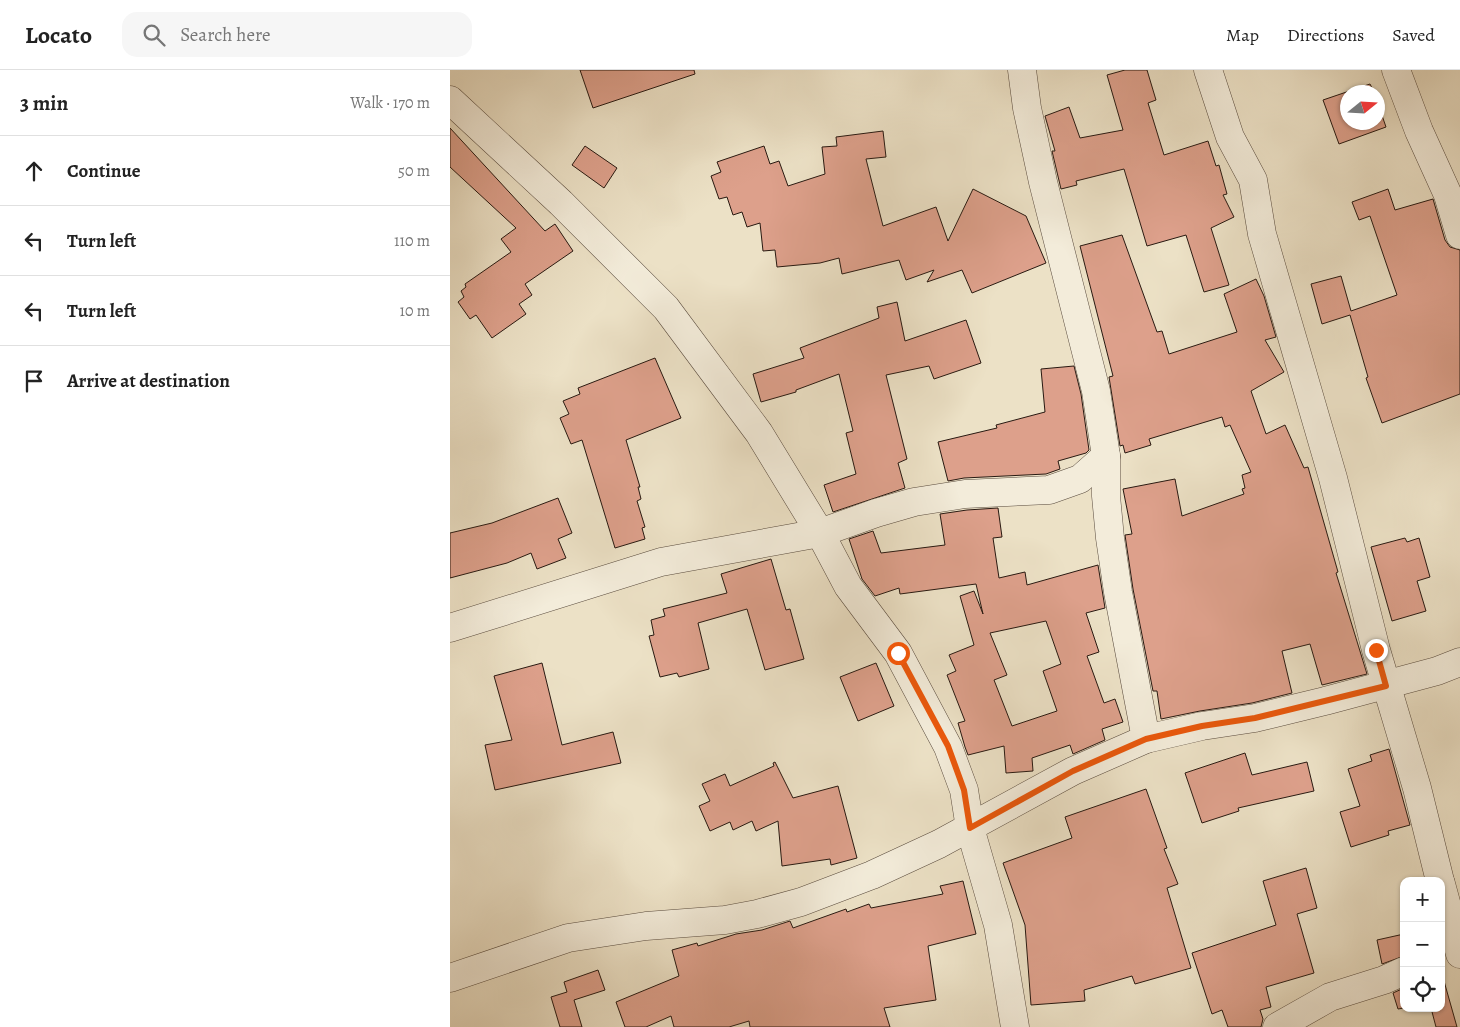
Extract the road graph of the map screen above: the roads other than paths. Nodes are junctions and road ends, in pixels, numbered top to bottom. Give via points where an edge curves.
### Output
1 (1022, 70) edge
2 (1208, 70) edge
3 (1396, 70) edge
4 (450, 100) edge
5 (1460, 235) edge
6 (1106, 456) junction
7 (820, 534) junction
8 (450, 628) edge
9 (1460, 662) edge
10 (1386, 686) junction
11 (1146, 739) junction
12 (970, 828) junction
13 (1440, 877) edge
14 (1445, 906) edge
15 (1453, 953) edge
16 (1400, 973) edge
17 (450, 978) edge
18 (1015, 1027) edge
19 (1278, 1027) edge

1 - 6 street via 1043,182 1096,391
2 - 10 street via 1230,137 1253,180 1262,234 1333,478
3 - 5 street via 1448,195
4 - 7 street via 561,203 666,308 759,433
6 - 7 street via 1080,479 1050,490 965,494 914,502
6 - 11 street via 1110,538
7 - 8 street via 661,562
7 - 12 street via 848,586 898,653 948,746 964,790
9 - 10 street
10 - 11 street via 1255,718
10 - 13 street
11 - 12 street via 1073,771
12 - 17 street via 872,876 801,902 725,920 646,926 568,938
12 - 18 street via 998,925
14 - 15 street
16 - 19 street via 1330,997

